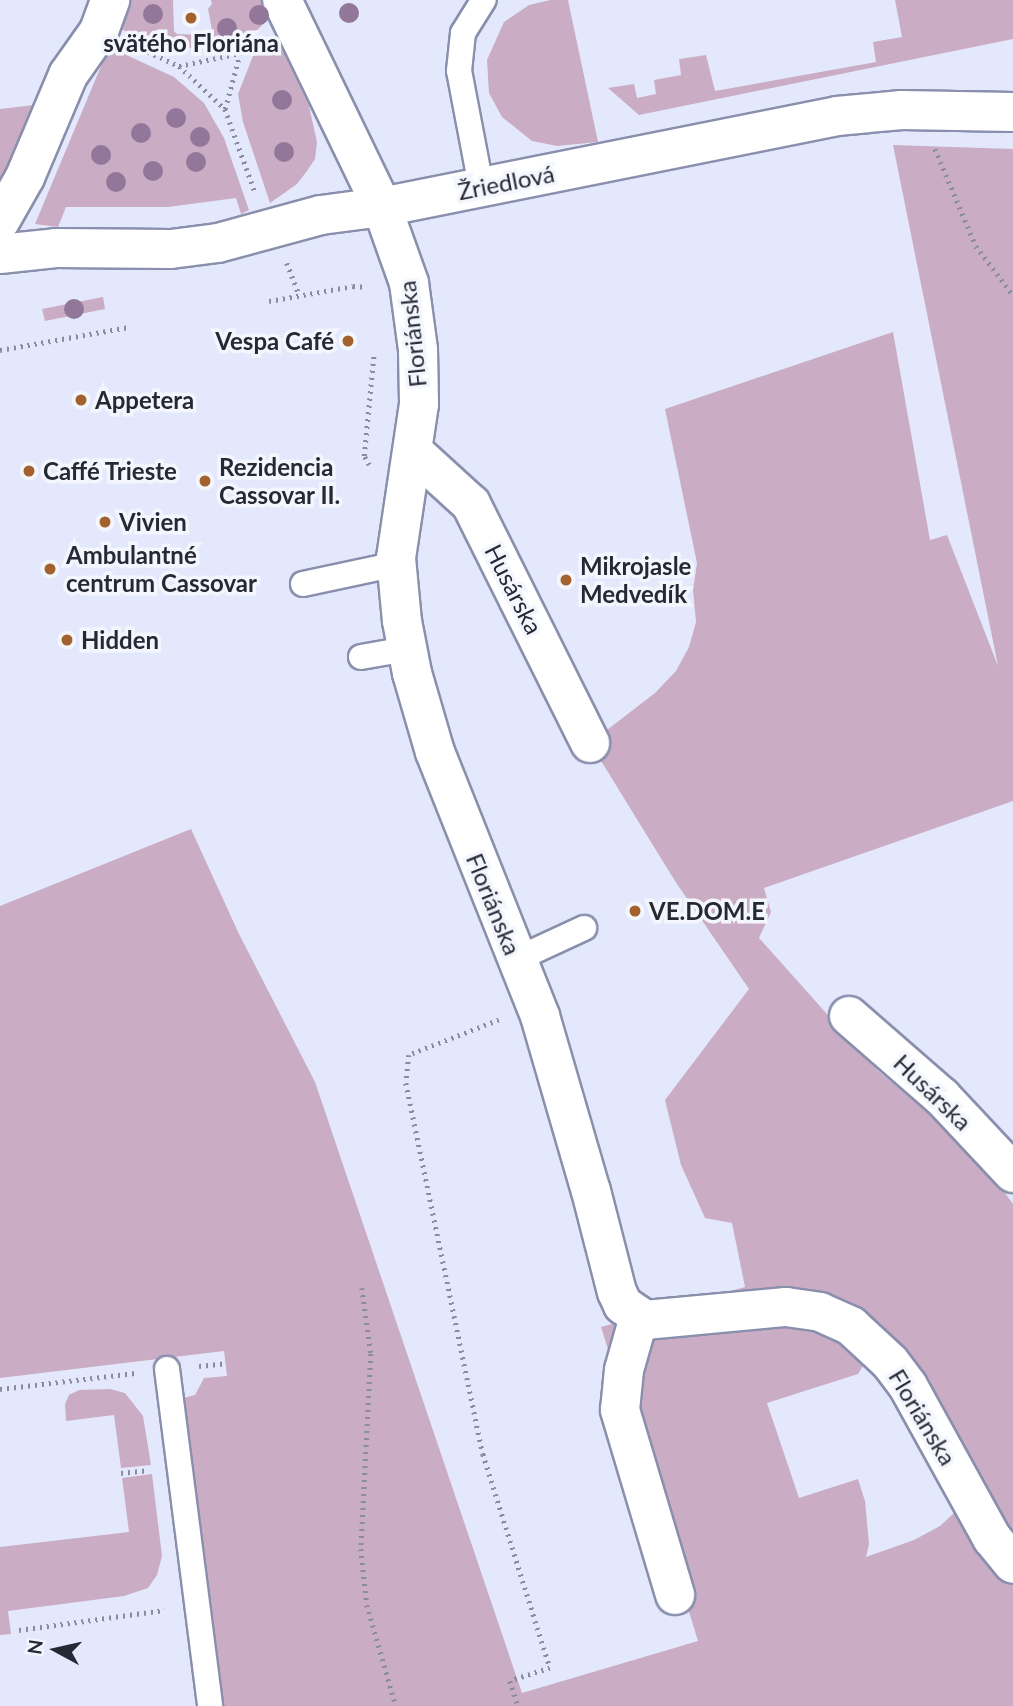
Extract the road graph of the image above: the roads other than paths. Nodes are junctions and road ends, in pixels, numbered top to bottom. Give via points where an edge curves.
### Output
1 (484, 0) edge
2 (285, 7) edge
3 (105, 15) edge
4 (1013, 112) edge
5 (481, 186) junction
6 (382, 206) junction
7 (0, 221) edge
8 (0, 254) edge
9 (414, 452) junction
10 (397, 564) junction
11 (303, 584) dead end
12 (407, 649) junction
13 (361, 657) dead end
14 (590, 743) dead end
15 (584, 928) dead end
16 (517, 959) junction
17 (849, 1016) dead end
18 (1013, 1172) edge
19 (639, 1317) junction
20 (167, 1369) road end
21 (1002, 1551) edge
22 (675, 1595) dead end
23 (210, 1706) edge

1 - 5 lane via 463,33 458,71
2 - 6 street, Floriánska
3 - 7 street via 68,75 25,177
4 - 5 street, Žriedlová via 902,110 837,116
5 - 6 street, Žriedlová
6 - 8 street, Žriedlová via 272,226 218,243 171,249 56,248
6 - 9 street, Floriánska via 409,283 418,351
9 - 10 street, Floriánska
9 - 14 street, Husárska via 471,504
10 - 11 lane
10 - 12 street, Floriánska
12 - 13 lane
12 - 16 street, Floriánska via 435,752
15 - 16 lane
16 - 19 street, Floriánska via 540,1016 617,1292 623,1305
17 - 18 street, Husárska via 942,1097
19 - 21 street, Floriánska via 658,1321 786,1307 820,1312 851,1326 908,1386
19 - 22 street via 624,1370 620,1410
20 - 23 lane

